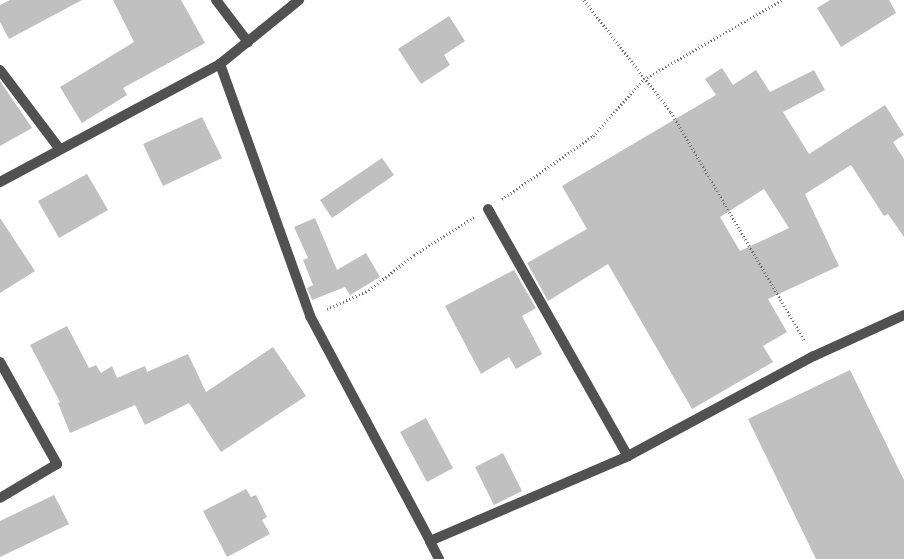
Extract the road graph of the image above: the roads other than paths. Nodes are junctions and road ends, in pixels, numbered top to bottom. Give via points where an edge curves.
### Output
1 (216, 0) edge
2 (299, 0) edge
3 (248, 42) junction
4 (220, 64) junction
5 (0, 70) edge
6 (60, 148) junction
7 (0, 182) edge
8 (488, 209) road end
9 (904, 315) edge
10 (0, 362) edge
11 (628, 456) junction
12 (0, 498) edge
13 (430, 541) junction
14 (439, 559) edge

1 - 3 street
2 - 3 street
3 - 4 street
4 - 6 street
4 - 13 street via 310,316
5 - 6 street
6 - 7 street
8 - 11 street
9 - 11 street via 814,356
10 - 12 street via 56,464
11 - 13 street
13 - 14 street

